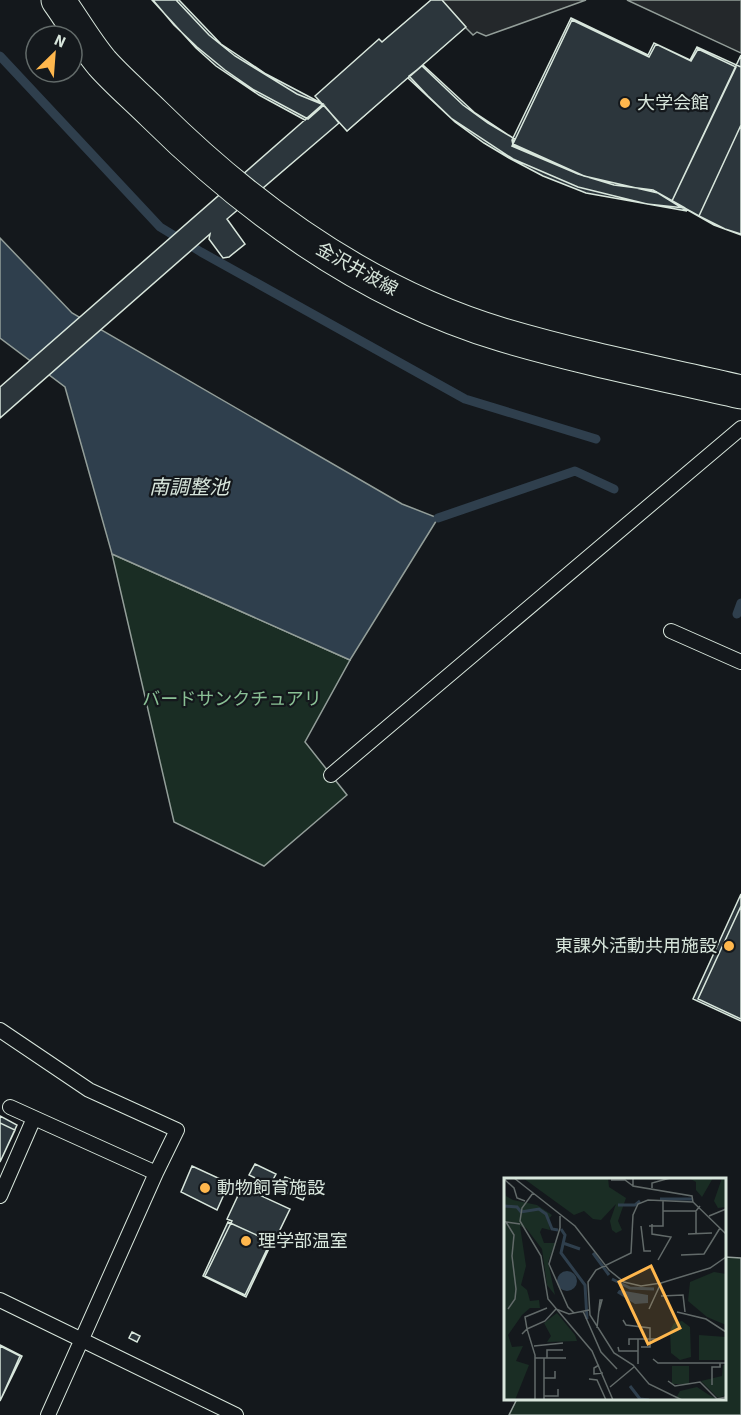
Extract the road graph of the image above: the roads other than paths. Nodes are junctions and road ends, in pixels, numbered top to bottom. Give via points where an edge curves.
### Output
1 (58, 0) edge
2 (741, 392) edge
3 (741, 428) edge
4 (671, 631) dead end
5 (741, 662) edge
6 (331, 775) dead end
7 (0, 1030) edge
8 (10, 1107) dead end
9 (34, 1118) junction
10 (156, 1173) junction
11 (0, 1196) edge
12 (0, 1300) edge
13 (83, 1339) junction
14 (48, 1415) edge
15 (236, 1415) edge

1 - 2 main road, 金沢井波線 via 102,63 184,144 270,215 379,285 502,335
3 - 6 lane
4 - 5 lane
7 - 10 lane via 89,1090 177,1130
8 - 9 lane
9 - 10 lane
9 - 11 lane
10 - 13 lane
12 - 13 lane
13 - 14 lane
13 - 15 lane

